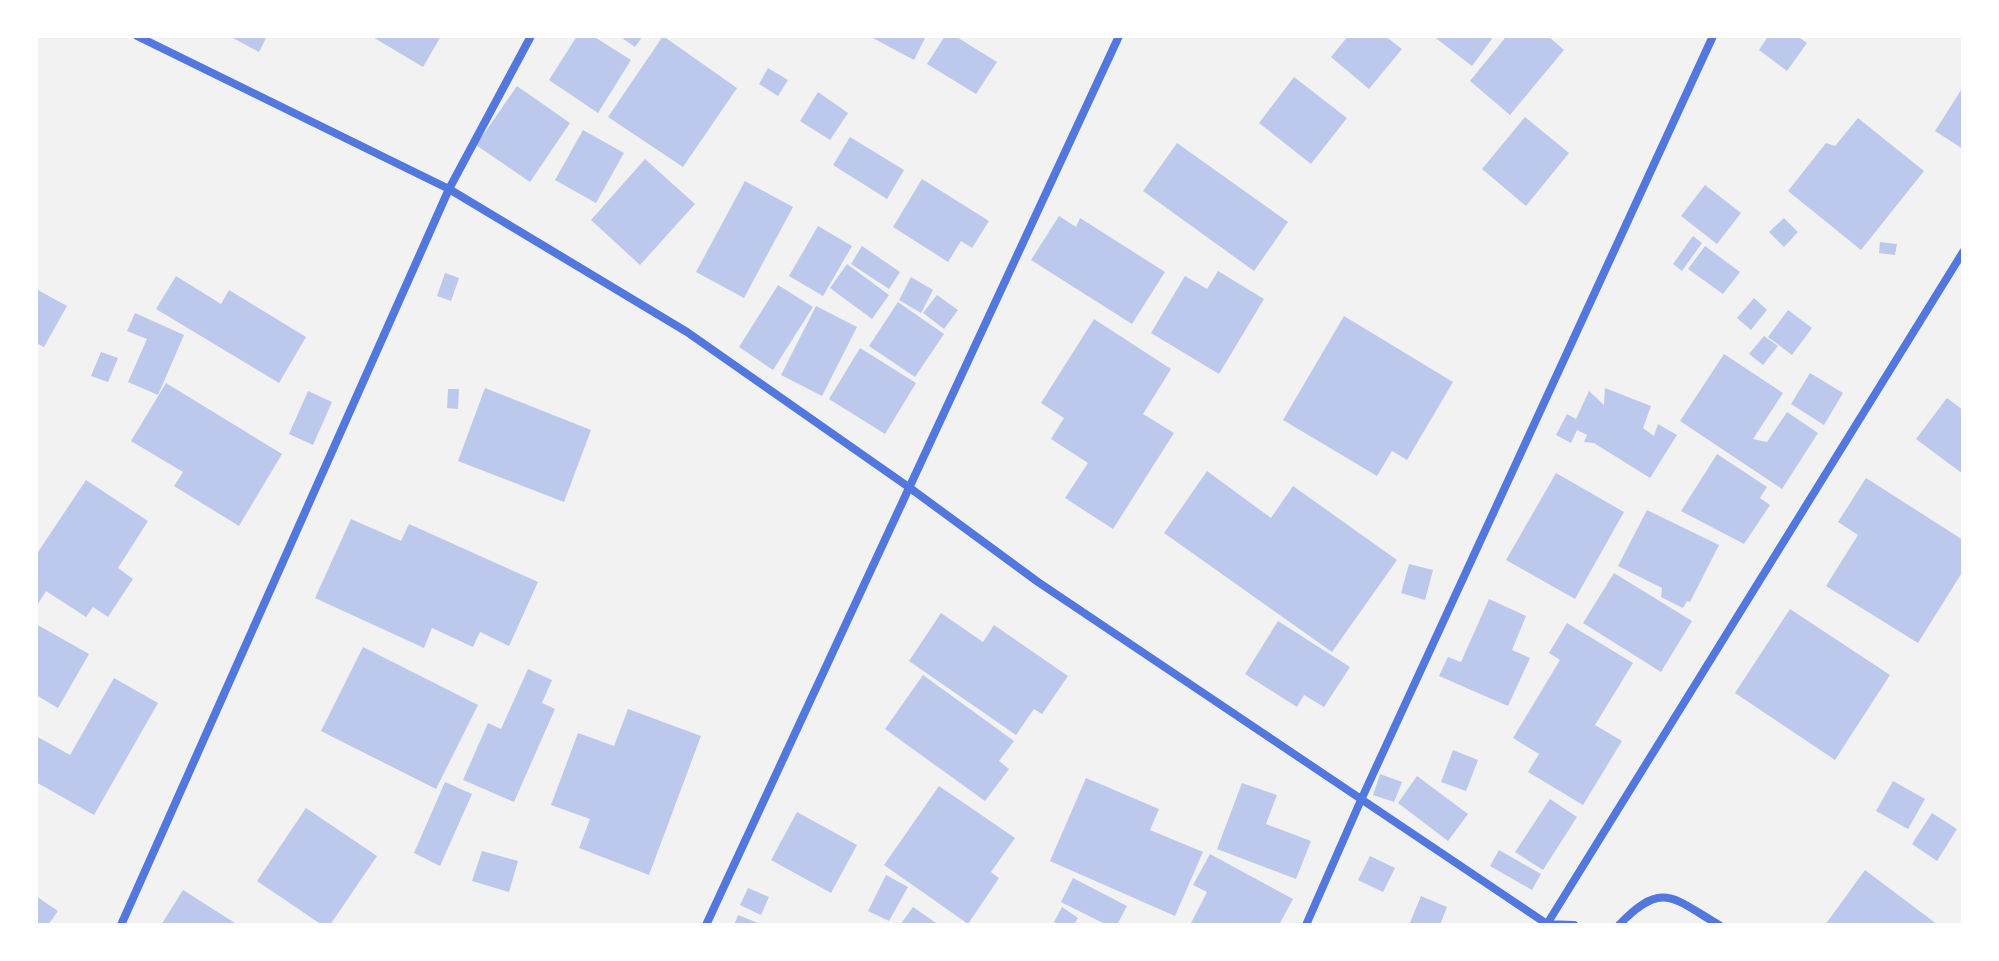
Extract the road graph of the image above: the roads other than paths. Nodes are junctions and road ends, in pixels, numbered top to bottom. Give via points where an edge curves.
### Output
1 (137, 36) edge
2 (531, 36) edge
3 (1119, 36) edge
4 (1713, 36) edge
5 (449, 189) junction
6 (1963, 252) edge
7 (910, 488) junction
8 (1361, 800) junction
9 (1547, 924) edge
10 (121, 925) edge
11 (706, 925) edge
12 (1306, 925) edge
13 (1574, 925) edge
14 (1619, 925) edge
15 (1719, 925) edge

1 - 5 street
2 - 5 street
3 - 7 street
4 - 8 street
5 - 7 street via 687,332
5 - 10 street
6 - 9 street
7 - 8 street via 1038,582
7 - 11 street
8 - 9 street
8 - 12 street
9 - 13 street
14 - 15 street via 1657,896 1672,897

